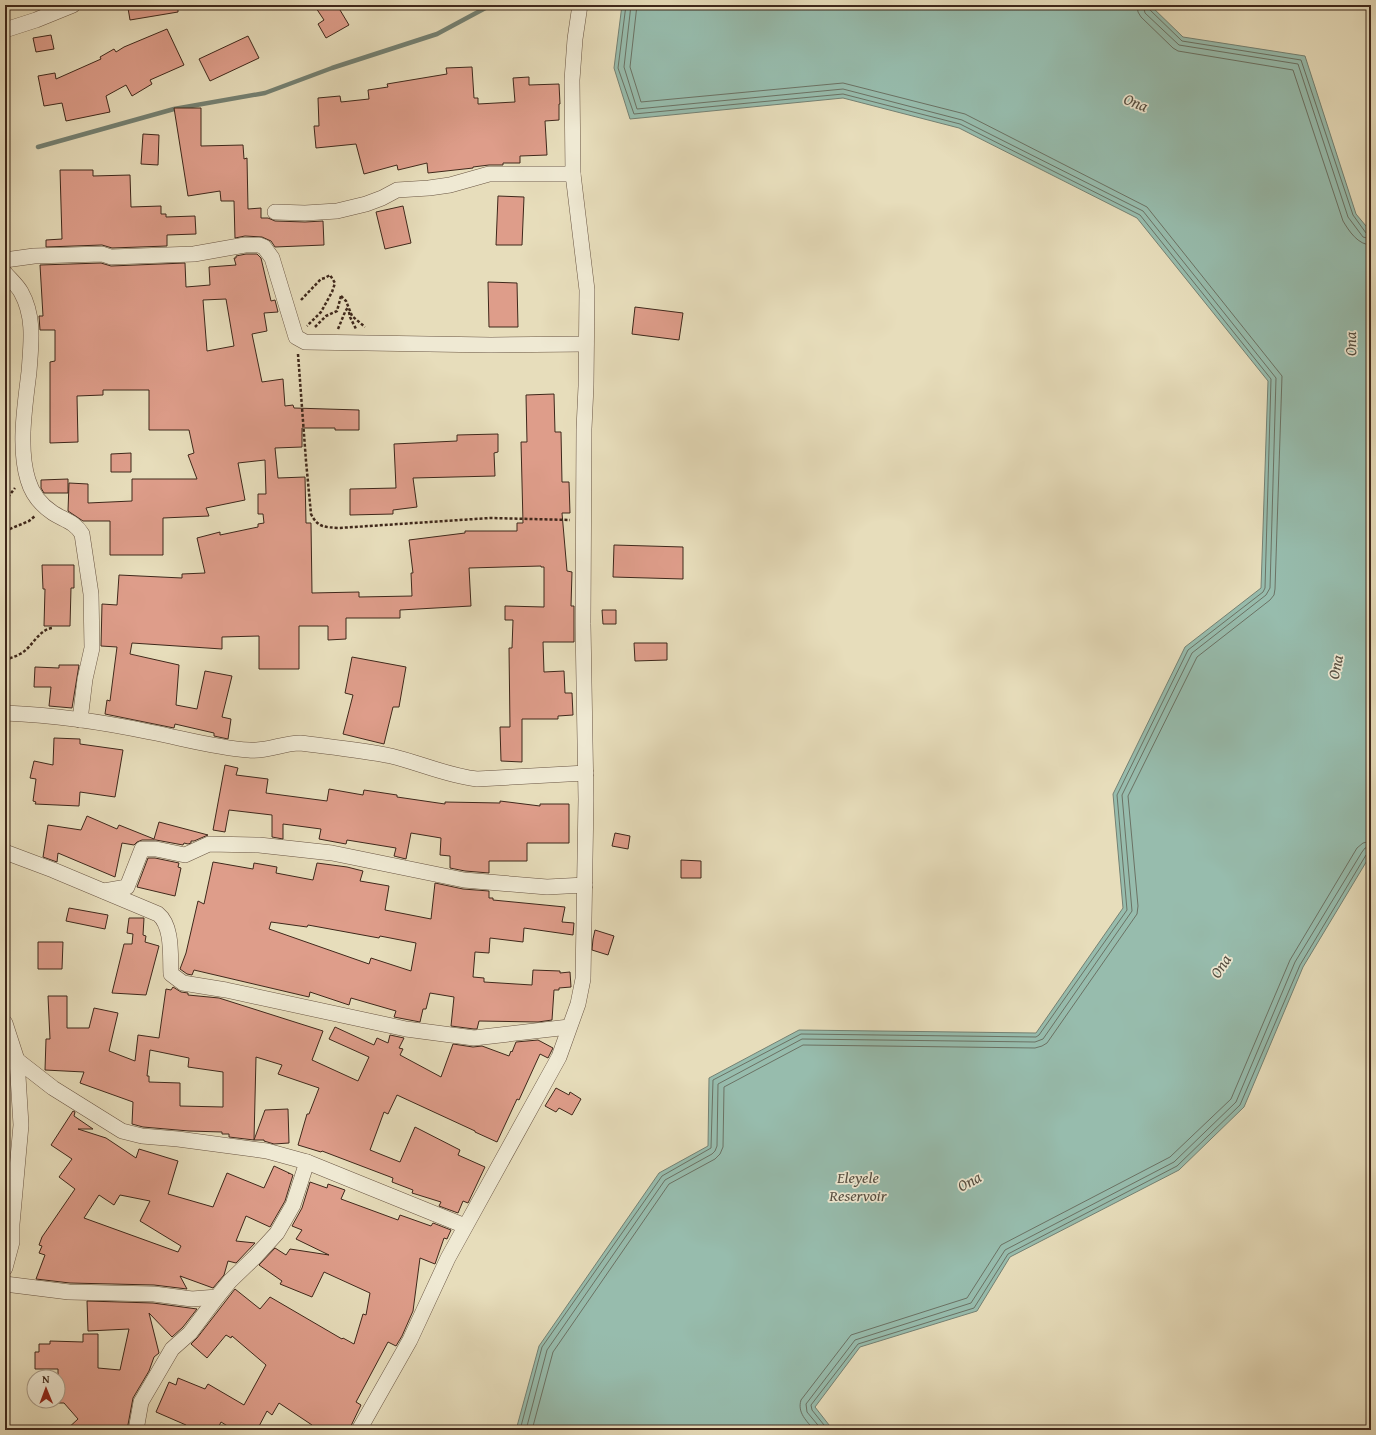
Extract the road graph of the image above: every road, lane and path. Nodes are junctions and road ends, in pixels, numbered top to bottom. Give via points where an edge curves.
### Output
1 (73, 5) edge
2 (580, 5) edge
3 (5, 30) edge
4 (573, 174) junction
5 (275, 212) dead end
6 (5, 260) edge
7 (5, 273) edge
8 (348, 307) junction
9 (290, 317) junction
10 (301, 340) junction
11 (329, 343) junction
12 (362, 343) junction
13 (386, 344) junction
14 (586, 344) junction
15 (39, 502) junction
16 (584, 520) junction
17 (5, 531) edge
18 (52, 628) dead end
19 (5, 660) edge
20 (5, 713) edge
21 (80, 720) junction
22 (586, 773) junction
23 (5, 852) edge
24 (585, 885) junction
25 (104, 891) junction
26 (5, 1023) edge
27 (570, 1027) junction
28 (17, 1060) junction
29 (307, 1162) junction
30 (465, 1226) junction
31 (5, 1268) edge
32 (5, 1284) edge
33 (217, 1297) junction
34 (136, 1430) edge
35 (359, 1430) edge

1 - 3 street
2 - 4 street via 572,80
4 - 5 street via 489,174 450,185 397,190 366,204 338,211
4 - 14 street via 587,290
6 - 9 street via 34,256 194,254 259,245 264,247 272,258
7 - 15 street via 21,292 31,319 32,339 23,447 28,481
8 - 10 path via 341,296 337,310 326,316 305,339
8 - 11 path
8 - 12 path
8 - 13 path via 352,316 378,334
9 - 10 street
9 - 10 path via 307,292 320,279 330,275 335,283 332,292
10 - 11 street
10 - 16 path via 306,461 315,522 339,528 490,518
11 - 12 street
12 - 13 street
13 - 14 street
14 - 16 street
15 - 17 path via 37,514 29,521
15 - 21 street via 78,527 82,534 91,594 92,648
16 - 22 street
18 - 19 path via 48,628 21,654
20 - 21 street
21 - 22 street via 257,751 300,742 390,756 462,778
22 - 24 street
23 - 25 street
24 - 25 street via 547,887 464,880 332,853 259,845 210,844 185,855 142,849 127,887
24 - 27 street via 583,979
25 - 27 street via 164,919 168,930 171,974 183,983 383,1025 474,1038
26 - 28 street
27 - 30 street via 559,1057
28 - 29 street via 53,1088 122,1131 142,1136 267,1151
28 - 31 street via 21,1125 12,1242
29 - 30 street
29 - 33 street via 294,1205 277,1234
30 - 35 street via 410,1340
32 - 33 street via 69,1292 154,1294 192,1299
33 - 34 street via 190,1334 172,1350 140,1402

